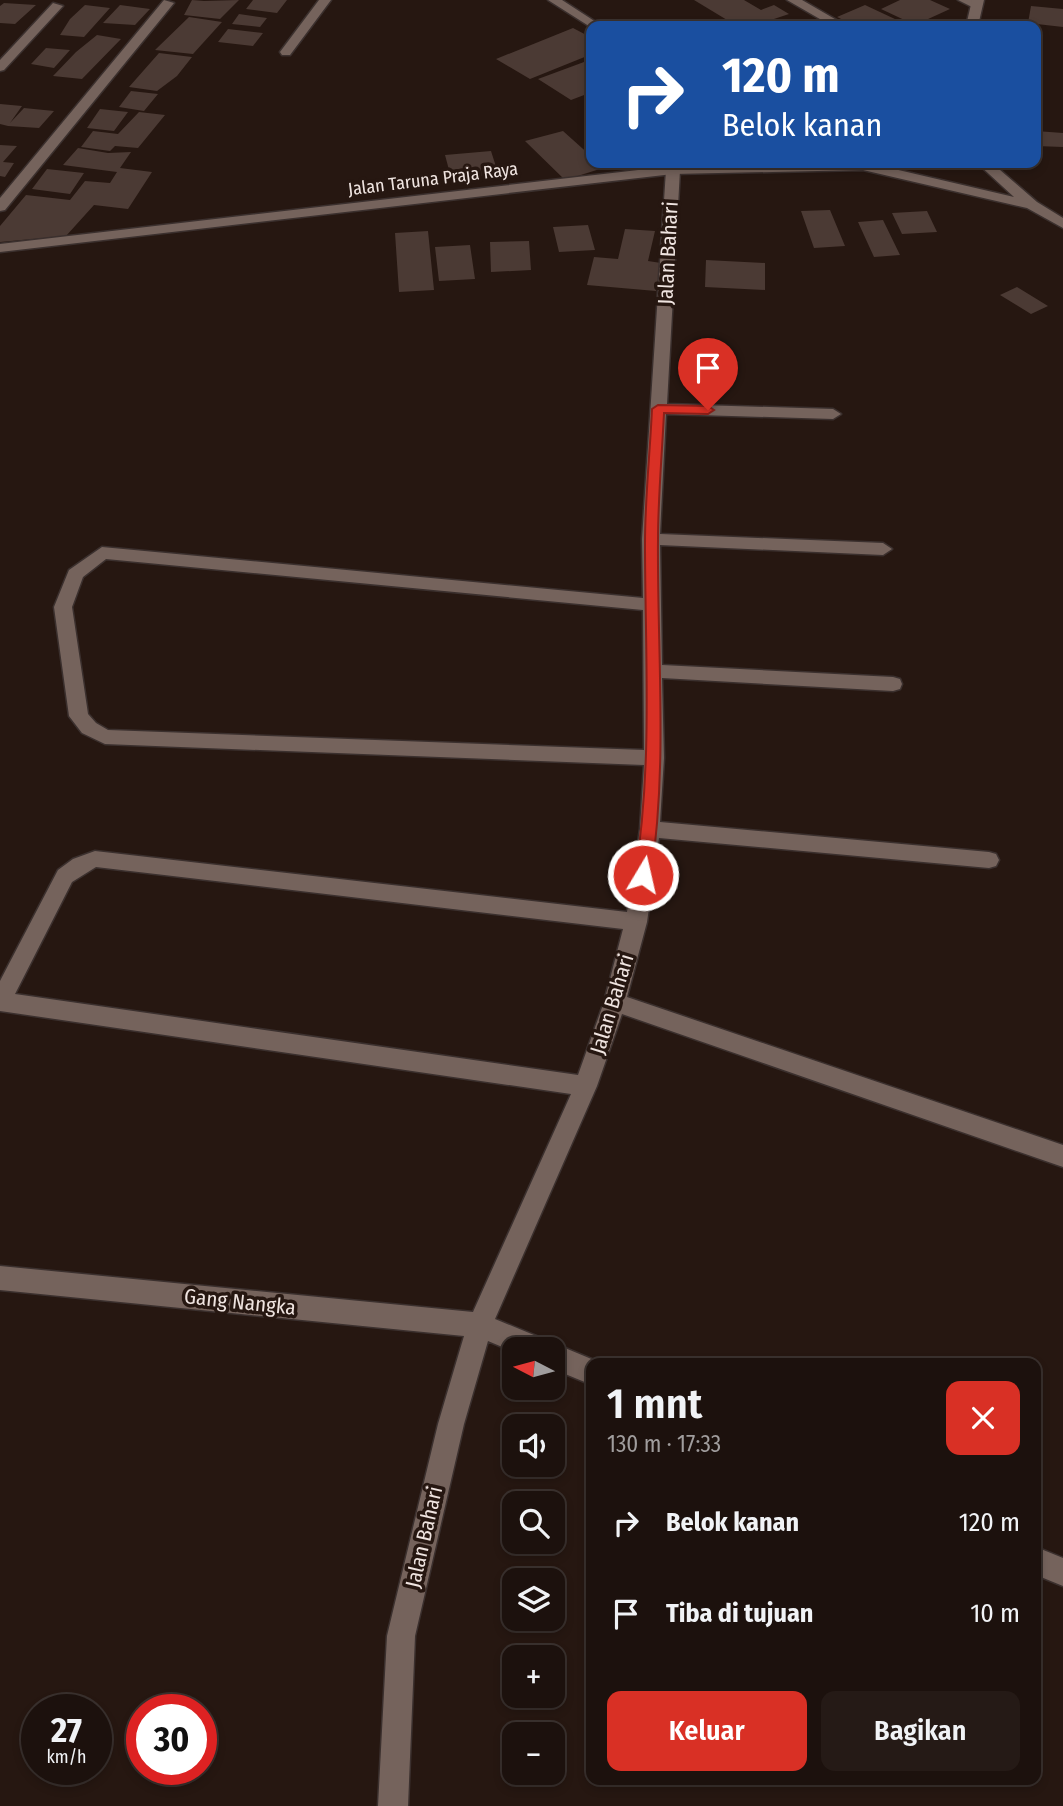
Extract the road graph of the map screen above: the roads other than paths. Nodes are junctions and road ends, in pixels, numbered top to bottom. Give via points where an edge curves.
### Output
1 (325, 0) edge
2 (554, 0) edge
3 (793, 0) edge
4 (973, 2) edge
5 (168, 3) dead end
6 (57, 6) dead end
7 (588, 21) edge
8 (832, 21) edge
9 (972, 21) edge
10 (286, 52) dead end
11 (0, 67) edge
12 (729, 168) edge
13 (883, 168) edge
14 (990, 168) edge
15 (673, 170) junction
16 (1032, 205) junction
17 (0, 207) edge
18 (1063, 224) edge
19 (0, 248) edge
20 (658, 409) junction
21 (833, 414) dead end
22 (652, 539) junction
23 (883, 549) dead end
24 (652, 605) junction
25 (652, 671) junction
26 (893, 684) dead end
27 (654, 758) junction
28 (650, 829) junction
29 (989, 860) dead end
30 (636, 922) junction
31 (0, 1001) edge
32 (615, 1002) junction
33 (586, 1086) junction
34 (1063, 1156) edge
35 (0, 1278) edge
36 (480, 1325) junction
37 (508, 1337) edge
38 (565, 1361) edge
39 (586, 1370) edge
40 (1041, 1563) edge
41 (1063, 1572) edge
42 (393, 1806) edge

1 - 10 street
2 - 7 street
3 - 8 street
4 - 9 street
5 - 17 street
6 - 11 street
12 - 15 street, Jalan Taruna Praja Raya
13 - 16 street, Jalan Taruna Praja Raya
14 - 16 street
15 - 19 street, Jalan Taruna Praja Raya
15 - 20 street, Jalan Bahari
16 - 18 street
20 - 21 street
20 - 22 street, Jalan Bahari
22 - 23 street
22 - 24 street, Jalan Bahari
24 - 25 street, Jalan Bahari
24 - 27 street via 102,552 75,574 63,607 79,716 89,729 105,737
25 - 26 street
25 - 27 street, Jalan Bahari
27 - 28 street, Jalan Bahari
28 - 29 street
28 - 30 street, Jalan Bahari
30 - 31 street via 95,859 65,876
30 - 32 street, Jalan Bahari
31 - 33 street
32 - 33 street, Jalan Bahari
32 - 34 street
33 - 36 street, Jalan Bahari
35 - 36 street, Gang Nangka
36 - 37 street, Gang Nangka
36 - 42 street, Jalan Bahari via 451,1424 401,1636
38 - 39 street
40 - 41 street

